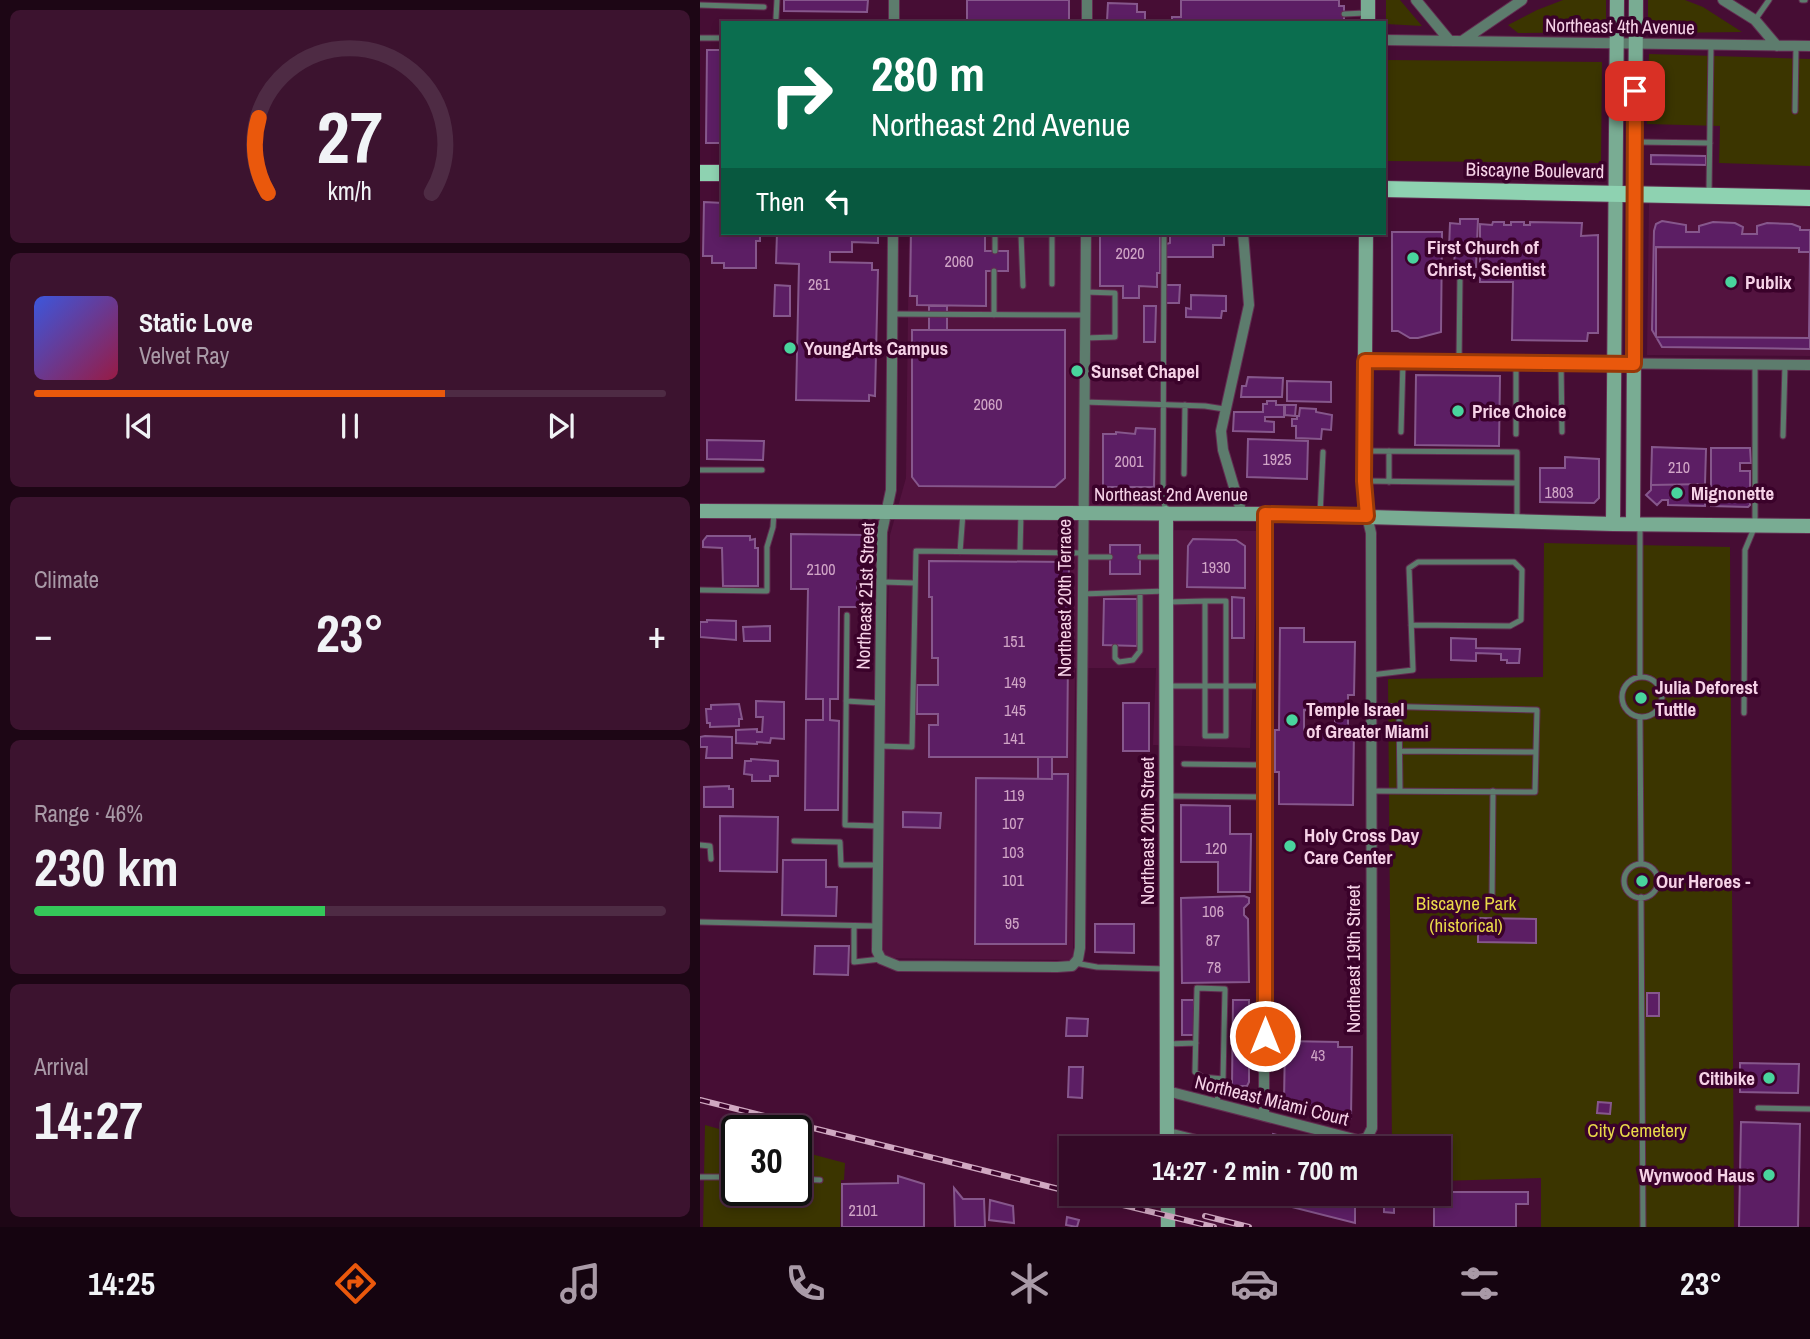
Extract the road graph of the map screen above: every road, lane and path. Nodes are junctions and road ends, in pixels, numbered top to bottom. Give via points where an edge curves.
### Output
1 (777, 0) edge
2 (894, 0) edge
3 (1087, 0) edge
4 (1416, 0) edge
5 (1522, 0) edge
6 (1617, 0) edge
7 (1636, 0) edge
8 (1723, 0) edge
9 (1769, 0) edge
10 (700, 5) edge
11 (764, 7) dead end
12 (1368, 12) edge
13 (1344, 14) dead end
14 (776, 18) dead end
15 (1755, 20) junction
16 (894, 21) edge
17 (1087, 21) edge
18 (700, 38) edge
19 (721, 38) edge
20 (1386, 40) edge
21 (1449, 40) junction
22 (1462, 41) junction
23 (1616, 43) junction
24 (1636, 43) junction
25 (1711, 44) junction
26 (1777, 46) junction
27 (1796, 46) junction
28 (1810, 46) edge
29 (1795, 111) dead end
30 (1635, 142) junction
31 (1710, 143) junction
32 (700, 173) edge
33 (721, 173) edge
34 (1386, 189) edge
35 (1615, 193) junction
36 (1635, 194) junction
37 (1709, 195) junction
38 (1810, 198) edge
39 (893, 235) edge
40 (995, 235) edge
41 (1021, 235) edge
42 (1052, 235) edge
43 (1086, 235) edge
44 (1164, 235) edge
45 (1243, 235) edge
46 (1366, 235) edge
47 (995, 251) dead end
48 (994, 271) dead end
49 (1460, 275) dead end
50 (1052, 284) dead end
51 (1023, 286) dead end
52 (1085, 292) junction
53 (892, 314) junction
54 (1085, 315) junction
55 (994, 316) junction
56 (1085, 338) junction
57 (1365, 361) junction
58 (1403, 361) junction
59 (1459, 362) junction
60 (1516, 363) junction
61 (1561, 363) junction
62 (1614, 364) junction
63 (1634, 364) junction
64 (1755, 365) junction
65 (1785, 365) junction
66 (1810, 365) edge
67 (1084, 402) junction
68 (1163, 404) junction
69 (1185, 405) junction
70 (1224, 409) junction
71 (1401, 432) dead end
72 (1562, 432) dead end
73 (1516, 434) dead end
74 (1783, 436) dead end
75 (1365, 451) junction
76 (1323, 452) dead end
77 (1389, 452) junction
78 (700, 470) edge
79 (762, 470) dead end
80 (1184, 474) dead end
81 (1364, 481) junction
82 (1389, 482) junction
83 (1517, 483) junction
84 (700, 511) edge
85 (774, 512) junction
86 (886, 512) junction
87 (963, 512) junction
88 (1021, 513) junction
89 (1082, 513) junction
90 (1166, 513) junction
91 (1242, 514) junction
92 (1265, 514) junction
93 (1320, 515) junction
94 (1367, 516) junction
95 (1517, 521) junction
96 (1613, 524) junction
97 (1636, 524) junction
98 (1755, 526) junction
99 (1810, 526) edge
100 (960, 552) junction
101 (1020, 552) junction
102 (1082, 555) junction
103 (1110, 557) dead end
104 (1140, 557) dead end
105 (1166, 557) junction
106 (881, 582) junction
107 (914, 583) junction
108 (700, 590) edge
109 (1140, 592) junction
110 (1082, 594) junction
111 (1166, 596) junction
112 (1205, 601) junction
113 (847, 615) dead end
114 (1411, 625) junction
115 (1115, 647) dead end
116 (1371, 675) junction
117 (1640, 677) junction
118 (1167, 685) junction
119 (1205, 686) junction
120 (1227, 686) junction
121 (1265, 686) junction
122 (846, 702) junction
123 (879, 703) junction
124 (1371, 706) junction
125 (1399, 706) junction
126 (1744, 713) dead end
127 (1640, 718) junction
128 (879, 746) junction
129 (1400, 751) junction
130 (1535, 752) junction
131 (1184, 764) dead end
132 (1265, 765) junction
133 (1372, 791) junction
134 (1401, 791) junction
135 (1493, 791) junction
136 (1167, 796) junction
137 (1265, 797) junction
138 (878, 827) junction
139 (794, 841) dead end
140 (700, 845) edge
141 (710, 859) dead end
142 (1641, 864) junction
143 (878, 865) junction
144 (1641, 897) junction
145 (1492, 900) dead end
146 (700, 922) edge
147 (855, 926) junction
148 (877, 926) junction
149 (881, 959) junction
150 (1075, 963) junction
151 (1167, 969) junction
152 (1196, 1043) junction
153 (1167, 1044) junction
154 (1223, 1079) junction
155 (1167, 1091) junction
156 (1217, 1105) junction
157 (1758, 1108) dead end
158 (1810, 1109) edge
159 (1265, 1116) junction
160 (1167, 1130) junction
161 (1167, 1136) edge
162 (1191, 1136) edge
163 (1342, 1136) edge
164 (1368, 1136) edge
165 (700, 1177) edge
166 (721, 1177) edge
167 (812, 1180) edge
168 (820, 1180) dead end
169 (1168, 1206) edge
170 (1168, 1227) edge
171 (1643, 1227) edge

1 - 14 lane
2 - 16 street
3 - 17 street
4 - 21 street
5 - 22 street, Northeast 4th Avenue
6 - 23 main road
7 - 24 main road
8 - 15 street
9 - 15 lane
10 - 11 lane
12 - 13 lane
15 - 26 street
18 - 19 lane
20 - 21 street, Northeast 4th Avenue
21 - 22 street, Northeast 4th Avenue
22 - 23 street, Northeast 4th Avenue
23 - 24 street, Northeast 4th Avenue
23 - 35 main road
24 - 25 street, Northeast 4th Avenue
24 - 30 main road
25 - 26 street, Northeast 4th Avenue
25 - 31 lane
26 - 27 street, Northeast 4th Avenue
27 - 28 street, Northeast 4th Avenue
27 - 29 lane
30 - 31 lane
30 - 36 main road
31 - 37 lane
32 - 33 main road
34 - 35 main road, Biscayne Boulevard
35 - 36 main road, Biscayne Boulevard
35 - 62 main road
36 - 37 main road, Biscayne Boulevard
36 - 63 main road
37 - 38 main road, Biscayne Boulevard
39 - 53 street, Northeast 21st Street
40 - 47 lane
41 - 51 lane
42 - 50 lane
43 - 52 street, Northeast 20th Terrace
44 - 68 lane
45 - 70 street via 1249,306
46 - 57 main road, Northeast 19th Street
48 - 55 lane
49 - 59 lane
52 - 54 street, Northeast 20th Terrace
52 - 56 lane via 1115,293 1115,337
53 - 55 lane
53 - 86 street, Northeast 21st Street via 891,490
54 - 55 lane
54 - 56 street, Northeast 20th Terrace
56 - 67 street, Northeast 20th Terrace
57 - 58 street
57 - 75 main road, Northeast 19th Street
58 - 59 street
58 - 71 lane
59 - 60 street
60 - 61 street
60 - 73 lane
61 - 62 street
61 - 72 lane
62 - 63 street
62 - 96 main road
63 - 64 street
63 - 97 main road
64 - 65 street
64 - 98 lane
65 - 66 street
65 - 74 lane
67 - 68 lane
67 - 89 street, Northeast 20th Terrace
68 - 69 lane
68 - 90 lane
69 - 70 lane
69 - 80 lane
70 - 91 street via 1223,450
75 - 77 lane
75 - 81 main road, Northeast 19th Street
76 - 93 lane
77 - 82 lane
77 - 83 lane via 1517,452
78 - 79 lane
81 - 82 lane
81 - 94 main road, Northeast 19th Street
82 - 83 lane
83 - 95 lane
84 - 85 main road, Northeast 2nd Avenue
85 - 86 main road, Northeast 2nd Avenue
85 - 108 lane via 767,547 767,591
86 - 87 main road, Northeast 2nd Avenue
86 - 106 street, Northeast 21st Street
87 - 88 main road, Northeast 2nd Avenue
87 - 100 lane
88 - 89 main road, Northeast 2nd Avenue
88 - 101 lane
89 - 90 main road, Northeast 2nd Avenue
89 - 102 street, Northeast 20th Terrace
90 - 91 main road, Northeast 2nd Avenue
90 - 105 main road, Northeast 20th Street
91 - 92 main road, Northeast 2nd Avenue
92 - 93 main road, Northeast 2nd Avenue
92 - 121 street
93 - 94 main road, Northeast 2nd Avenue
94 - 95 main road, Northeast 2nd Avenue
94 - 116 street, Northeast 19th Street via 1371,533
95 - 96 main road, Northeast 2nd Avenue
96 - 97 main road, Northeast 2nd Avenue
97 - 98 main road, Northeast 2nd Avenue
97 - 117 lane
98 - 99 main road, Northeast 2nd Avenue
98 - 126 lane via 1745,550
100 - 101 lane
100 - 107 lane via 916,551
101 - 102 lane
102 - 103 lane
102 - 110 street, Northeast 20th Terrace
104 - 105 lane
105 - 111 main road, Northeast 20th Street
106 - 107 lane
106 - 123 street, Northeast 21st Street
107 - 128 lane via 912,747
109 - 110 lane
109 - 111 lane
109 - 115 lane via 1140,651 1133,660 1119,662
110 - 150 street, Northeast 20th Terrace via 1080,948
111 - 112 lane
111 - 118 main road, Northeast 20th Street
112 - 119 lane
112 - 120 lane via 1226,601
113 - 122 lane
114 - 114 lane via 1409,568 1418,562 1514,562 1522,570 1521,620 1510,625
114 - 116 lane via 1413,670
116 - 124 street, Northeast 19th Street
117 - 127 lane via 1628,682 1621,694 1624,707
117 - 127 lane via 1653,680 1662,697 1653,714
118 - 119 lane
118 - 136 main road, Northeast 20th Street
119 - 120 lane
119 - 120 lane via 1205,736 1227,736
120 - 121 lane
121 - 132 street
122 - 123 lane
122 - 138 lane via 845,825
123 - 128 street, Northeast 21st Street
124 - 125 lane
124 - 133 street, Northeast 19th Street
125 - 129 lane
125 - 130 lane via 1537,710
127 - 142 lane
128 - 138 street, Northeast 21st Street
129 - 130 lane
129 - 134 lane
130 - 135 lane via 1535,792
131 - 132 lane
132 - 137 street
133 - 134 lane
133 - 164 street, Northeast 19th Street via 1372,1128
134 - 135 lane
135 - 145 lane
136 - 137 lane
136 - 151 main road, Northeast 20th Street
137 - 159 street
138 - 143 street, Northeast 21st Street
139 - 143 lane via 840,842 841,865
140 - 141 lane via 710,846
142 - 144 lane via 1631,867 1624,881 1628,891
142 - 144 lane via 1652,868 1657,878 1656,889
143 - 148 street, Northeast 21st Street
144 - 171 lane
146 - 147 lane
147 - 148 lane
147 - 149 lane via 854,962
148 - 149 street, Northeast 21st Street
149 - 150 street via 898,966 1058,967
150 - 151 lane
151 - 153 main road, Northeast 20th Street
152 - 153 lane
152 - 154 lane via 1195,1073
152 - 154 lane via 1197,988 1225,989
153 - 155 main road, Northeast 20th Street
154 - 156 lane
155 - 156 street, Northeast Miami Court
155 - 160 main road, Northeast 20th Street
156 - 159 street, Northeast Miami Court
157 - 158 lane
159 - 163 street, Northeast Miami Court
160 - 161 main road, Northeast 20th Street
160 - 162 lane
165 - 166 lane
167 - 168 lane
169 - 170 main road

